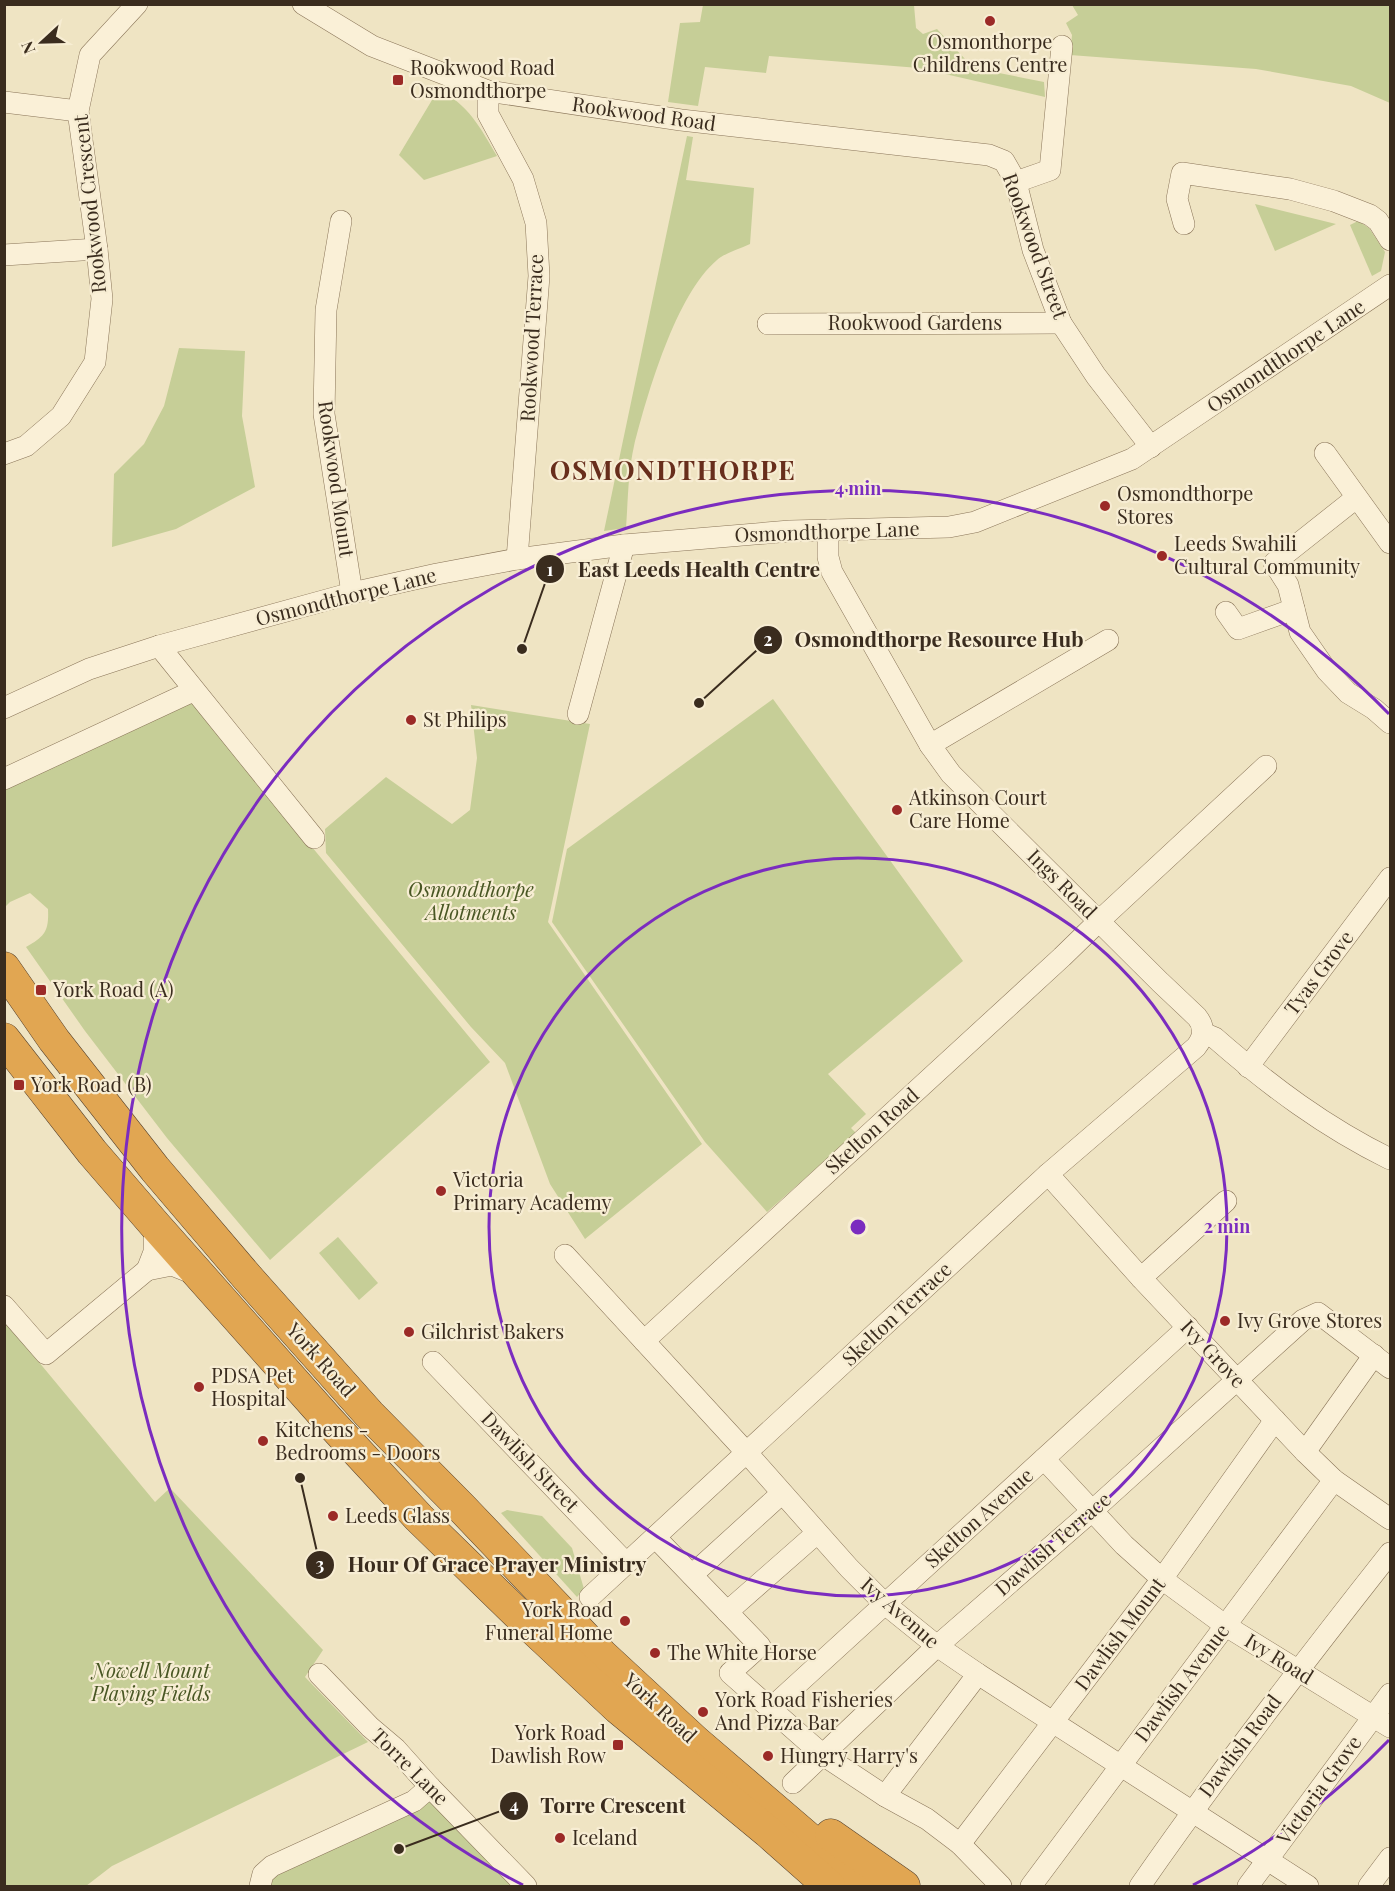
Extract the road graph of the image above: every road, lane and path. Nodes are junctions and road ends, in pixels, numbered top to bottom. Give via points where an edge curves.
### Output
1 (136, 4) edge
2 (303, 4) edge
3 (1062, 46) dead end
4 (488, 91) junction
5 (4, 102) edge
6 (78, 111) junction
7 (1004, 160) joint
8 (1016, 183) junction
9 (341, 221) dead end
10 (1184, 224) dead end
11 (1390, 240) edge
12 (98, 249) junction
13 (4, 255) edge
14 (1390, 285) edge
15 (1061, 322) junction
16 (768, 324) dead end
17 (1151, 447) junction
18 (1325, 453) dead end
19 (4, 454) edge
20 (1356, 498) junction
21 (828, 530) junction
22 (1390, 543) edge
23 (624, 545) junction
24 (517, 559) junction
25 (352, 593) junction
26 (1294, 609) junction
27 (1226, 612) dead end
28 (1108, 640) dead end
29 (159, 646) junction
30 (193, 690) junction
31 (1382, 703) edge
32 (4, 708) edge
33 (578, 714) dead end
34 (1390, 723) edge
35 (930, 745) junction
36 (1266, 766) dead end
37 (4, 779) edge
38 (314, 838) dead end
39 (1390, 878) edge
40 (1098, 921) junction
41 (4, 968) edge
42 (1203, 1033) junction
43 (4, 1039) edge
44 (1248, 1067) junction
45 (1390, 1159) edge
46 (1048, 1174) junction
47 (1226, 1201) dead end
48 (155, 1225) junction
49 (565, 1255) dead end
50 (147, 1270) junction
51 (200, 1276) junction
52 (1141, 1278) junction
53 (4, 1306) edge
54 (1188, 1327) junction
55 (644, 1341) junction
56 (433, 1362) dead end
57 (1382, 1362) edge
58 (1238, 1380) junction
59 (1275, 1420) junction
60 (1305, 1452) junction
61 (747, 1454) junction
62 (1044, 1459) junction
63 (1334, 1480) junction
64 (782, 1494) junction
65 (1092, 1511) junction
66 (1390, 1519) edge
67 (817, 1533) junction
68 (655, 1537) junction
69 (1390, 1553) edge
70 (626, 1563) junction
71 (692, 1575) junction
72 (1162, 1580) junction
73 (590, 1597) dead end
74 (885, 1604) junction
75 (727, 1612) junction
76 (1226, 1626) junction
77 (937, 1646) junction
78 (1297, 1670) junction
79 (319, 1674) dead end
80 (978, 1674) junction
81 (1390, 1694) edge
82 (770, 1709) junction
83 (1053, 1722) junction
84 (1382, 1722) edge
85 (696, 1742) junction
86 (823, 1755) junction
87 (1120, 1766) junction
88 (793, 1783) dead end
89 (430, 1787) junction
90 (885, 1796) junction
91 (1192, 1811) junction
92 (960, 1844) junction
93 (1390, 1858) edge
94 (1268, 1860) junction
95 (260, 1887) edge
96 (526, 1887) edge
97 (830, 1887) edge
98 (864, 1887) edge
99 (904, 1887) edge
100 (1001, 1887) edge
101 (1031, 1887) edge
102 (1140, 1887) edge
103 (1248, 1887) edge
104 (1308, 1887) edge
105 (1369, 1887) edge

1 - 6 street, Rookwood Crescent via 90,55
2 - 4 street, Rookwood Road via 372,46
3 - 8 street via 1050,170
4 - 7 street, Rookwood Road via 689,121 989,155
4 - 24 street, Rookwood Terrace via 488,114 523,179 536,224 537,309
5 - 6 street
6 - 12 street, Rookwood Crescent
7 - 8 street, Rookwood Street
8 - 15 street, Rookwood Street via 1033,250
9 - 25 street, Rookwood Mount via 326,310 324,414
10 - 11 street via 1177,199 1182,173 1290,189 1334,201 1370,215
12 - 13 street
12 - 19 street, Rookwood Crescent via 102,299 95,362 61,416 26,446
14 - 17 street, Osmondthorpe Lane
15 - 16 street, Rookwood Gardens
15 - 17 street, Rookwood Street via 1096,376
17 - 21 street, Osmondthorpe Lane via 1113,468 975,522 950,527
18 - 20 street
20 - 22 street
20 - 26 street via 1274,563 1288,585
21 - 23 street, Osmondthorpe Lane
21 - 35 street, Ings Road via 832,572
23 - 24 street, Osmondthorpe Lane
23 - 33 street
24 - 25 street, Osmondthorpe Lane
25 - 29 street, Osmondthorpe Lane
26 - 27 street via 1238,629
26 - 31 street via 1300,632 1327,671 1348,693
28 - 35 street
29 - 30 street
29 - 32 street, Osmondthorpe Lane via 88,669
30 - 37 street
30 - 38 street
31 - 34 street
35 - 40 street, Ings Road via 951,774
36 - 40 street, Skelton Road
39 - 44 street, Tyas Grove
40 - 42 street, Ings Road via 1197,1017
40 - 55 street, Skelton Road
41 - 85 highway, York Road via 54,1040 155,1169 353,1397 601,1654
42 - 44 street, Ings Road via 1215,1038
42 - 46 street, Skelton Terrace via 1196,1047
43 - 48 highway, York Road
44 - 45 street, Ings Road via 1319,1120
46 - 52 street, Ivy Grove
46 - 61 street, Skelton Terrace
47 - 52 street
48 - 50 street via 154,1252
48 - 51 highway, York Road
49 - 55 street, Ivy Avenue
50 - 51 street via 172,1265
50 - 53 street via 46,1354
51 - 97 highway, York Road via 419,1518 521,1617 618,1708
52 - 54 street, Ivy Grove
54 - 58 street, Ivy Grove
54 - 62 street, Skelton Avenue
55 - 61 street, Ivy Avenue
56 - 70 street, Dawlish Street
57 - 58 street, Dawlish Terrace via 1318,1313 1303,1320
57 - 60 street
58 - 59 street, Ivy Grove
58 - 65 street, Dawlish Terrace
59 - 60 street, Ivy Grove
59 - 72 street, Dawlish Mount
60 - 63 street, Ivy Grove
61 - 64 street, Ivy Avenue
61 - 68 street, Skelton Terrace
62 - 65 street, Ivy Road
62 - 74 street, Skelton Avenue
63 - 66 street, Ivy Grove
63 - 76 street, Dawlish Avenue
64 - 67 street, Ivy Avenue
64 - 71 street
65 - 72 street, Ivy Road
65 - 77 street, Dawlish Terrace
67 - 74 street, Ivy Avenue
67 - 75 street
68 - 70 street, Skelton Terrace
68 - 71 street
69 - 78 street, Dawlish Road
70 - 73 street, Skelton Terrace
71 - 75 street
72 - 76 street, Ivy Road
72 - 83 street, Dawlish Mount
74 - 77 street, Ivy Avenue
74 - 82 street, Skelton Avenue
75 - 82 street via 760,1646 730,1673
76 - 78 street, Ivy Road
76 - 87 street, Dawlish Avenue
77 - 80 street, Ivy Avenue
77 - 86 street, Dawlish Terrace
78 - 84 street, Ivy Road
78 - 91 street, Dawlish Road
79 - 89 street, Torre Lane
80 - 83 street, Ivy Avenue
80 - 90 street
81 - 84 street, Victoria Grove
82 - 86 street
83 - 87 street, Ivy Avenue
83 - 92 street, Dawlish Mount
84 - 94 street, Victoria Grove
85 - 98 highway, York Road
85 - 99 highway
86 - 88 street, Dawlish Terrace
86 - 90 street
87 - 91 street, Ivy Avenue
87 - 101 street, Dawlish Avenue
89 - 95 street via 414,1801 272,1866 263,1874
89 - 96 street, Torre Lane
90 - 92 street via 927,1819
91 - 94 street, Ivy Avenue
91 - 102 street, Dawlish Road
92 - 100 street
93 - 105 street
94 - 103 street, Victoria Grove
94 - 104 street, Ivy Avenue

